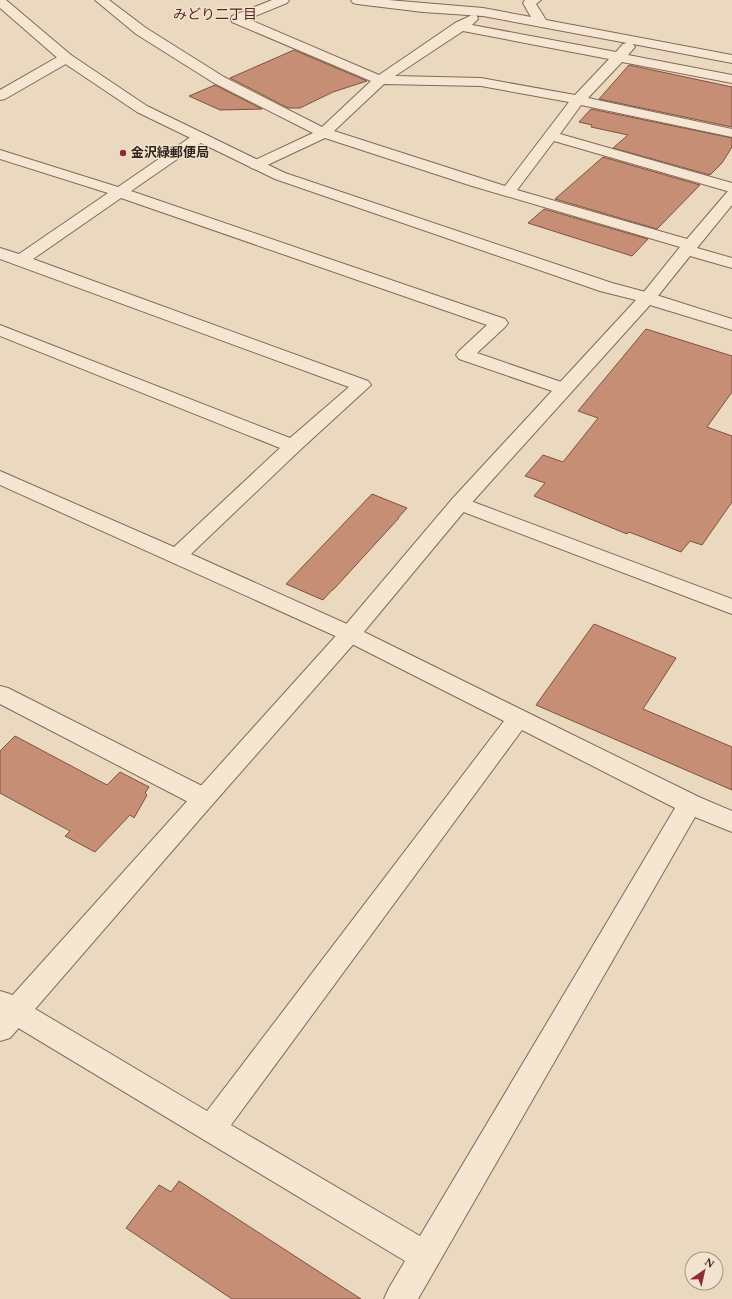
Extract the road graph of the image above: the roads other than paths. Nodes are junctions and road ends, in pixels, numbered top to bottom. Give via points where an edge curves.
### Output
1 (101, 0) edge
2 (283, 0) edge
3 (357, 0) edge
4 (535, 0) edge
5 (0, 1) edge
6 (483, 12) junction
7 (542, 23) junction
8 (460, 26) junction
9 (634, 40) junction
10 (620, 56) junction
11 (66, 58) junction
12 (732, 59) edge
13 (732, 79) edge
14 (380, 80) junction
15 (0, 96) edge
16 (578, 100) junction
17 (324, 133) junction
18 (732, 133) edge
19 (551, 136) junction
20 (200, 137) junction
21 (0, 154) edge
22 (256, 164) junction
23 (120, 192) junction
24 (508, 192) junction
25 (732, 194) edge
26 (689, 247) junction
27 (0, 252) edge
28 (21, 260) junction
29 (732, 263) edge
30 (647, 298) junction
31 (732, 325) edge
32 (0, 330) edge
33 (564, 389) junction
34 (293, 446) junction
35 (0, 477) edge
36 (460, 503) junction
37 (177, 556) junction
38 (732, 607) edge
39 (350, 634) junction
40 (0, 694) edge
41 (519, 718) junction
42 (203, 798) junction
43 (690, 804) junction
44 (732, 822) edge
45 (5, 1014) edge
46 (211, 1129) junction
47 (425, 1256) junction
48 (400, 1299) edge

1 - 17 street via 141,31 219,80
2 - 14 street via 237,19
3 - 6 street
4 - 7 street via 529,3
5 - 11 street
6 - 7 street
6 - 8 street
7 - 9 street
8 - 10 street
8 - 14 street
9 - 10 street
9 - 12 street
10 - 13 street
10 - 16 street
11 - 15 street
11 - 20 street via 142,109
14 - 16 street via 480,82
14 - 17 street
16 - 18 street
16 - 19 street
17 - 22 street
17 - 24 street
19 - 24 street
19 - 25 street
20 - 22 street
20 - 23 street
21 - 23 street
22 - 30 street via 280,176 606,287
23 - 28 street
23 - 33 street via 499,323 465,355
24 - 26 street
25 - 26 street
26 - 29 street
26 - 30 street
27 - 28 street
28 - 34 street via 362,385
30 - 31 street
30 - 33 street
32 - 34 street
33 - 36 street
34 - 37 street
35 - 37 street
36 - 38 street
36 - 39 street
37 - 39 street
39 - 41 street
39 - 42 street
40 - 42 street
41 - 43 street
41 - 46 street
42 - 45 street
43 - 44 street
43 - 47 street
45 - 46 street
46 - 47 street
47 - 48 street

